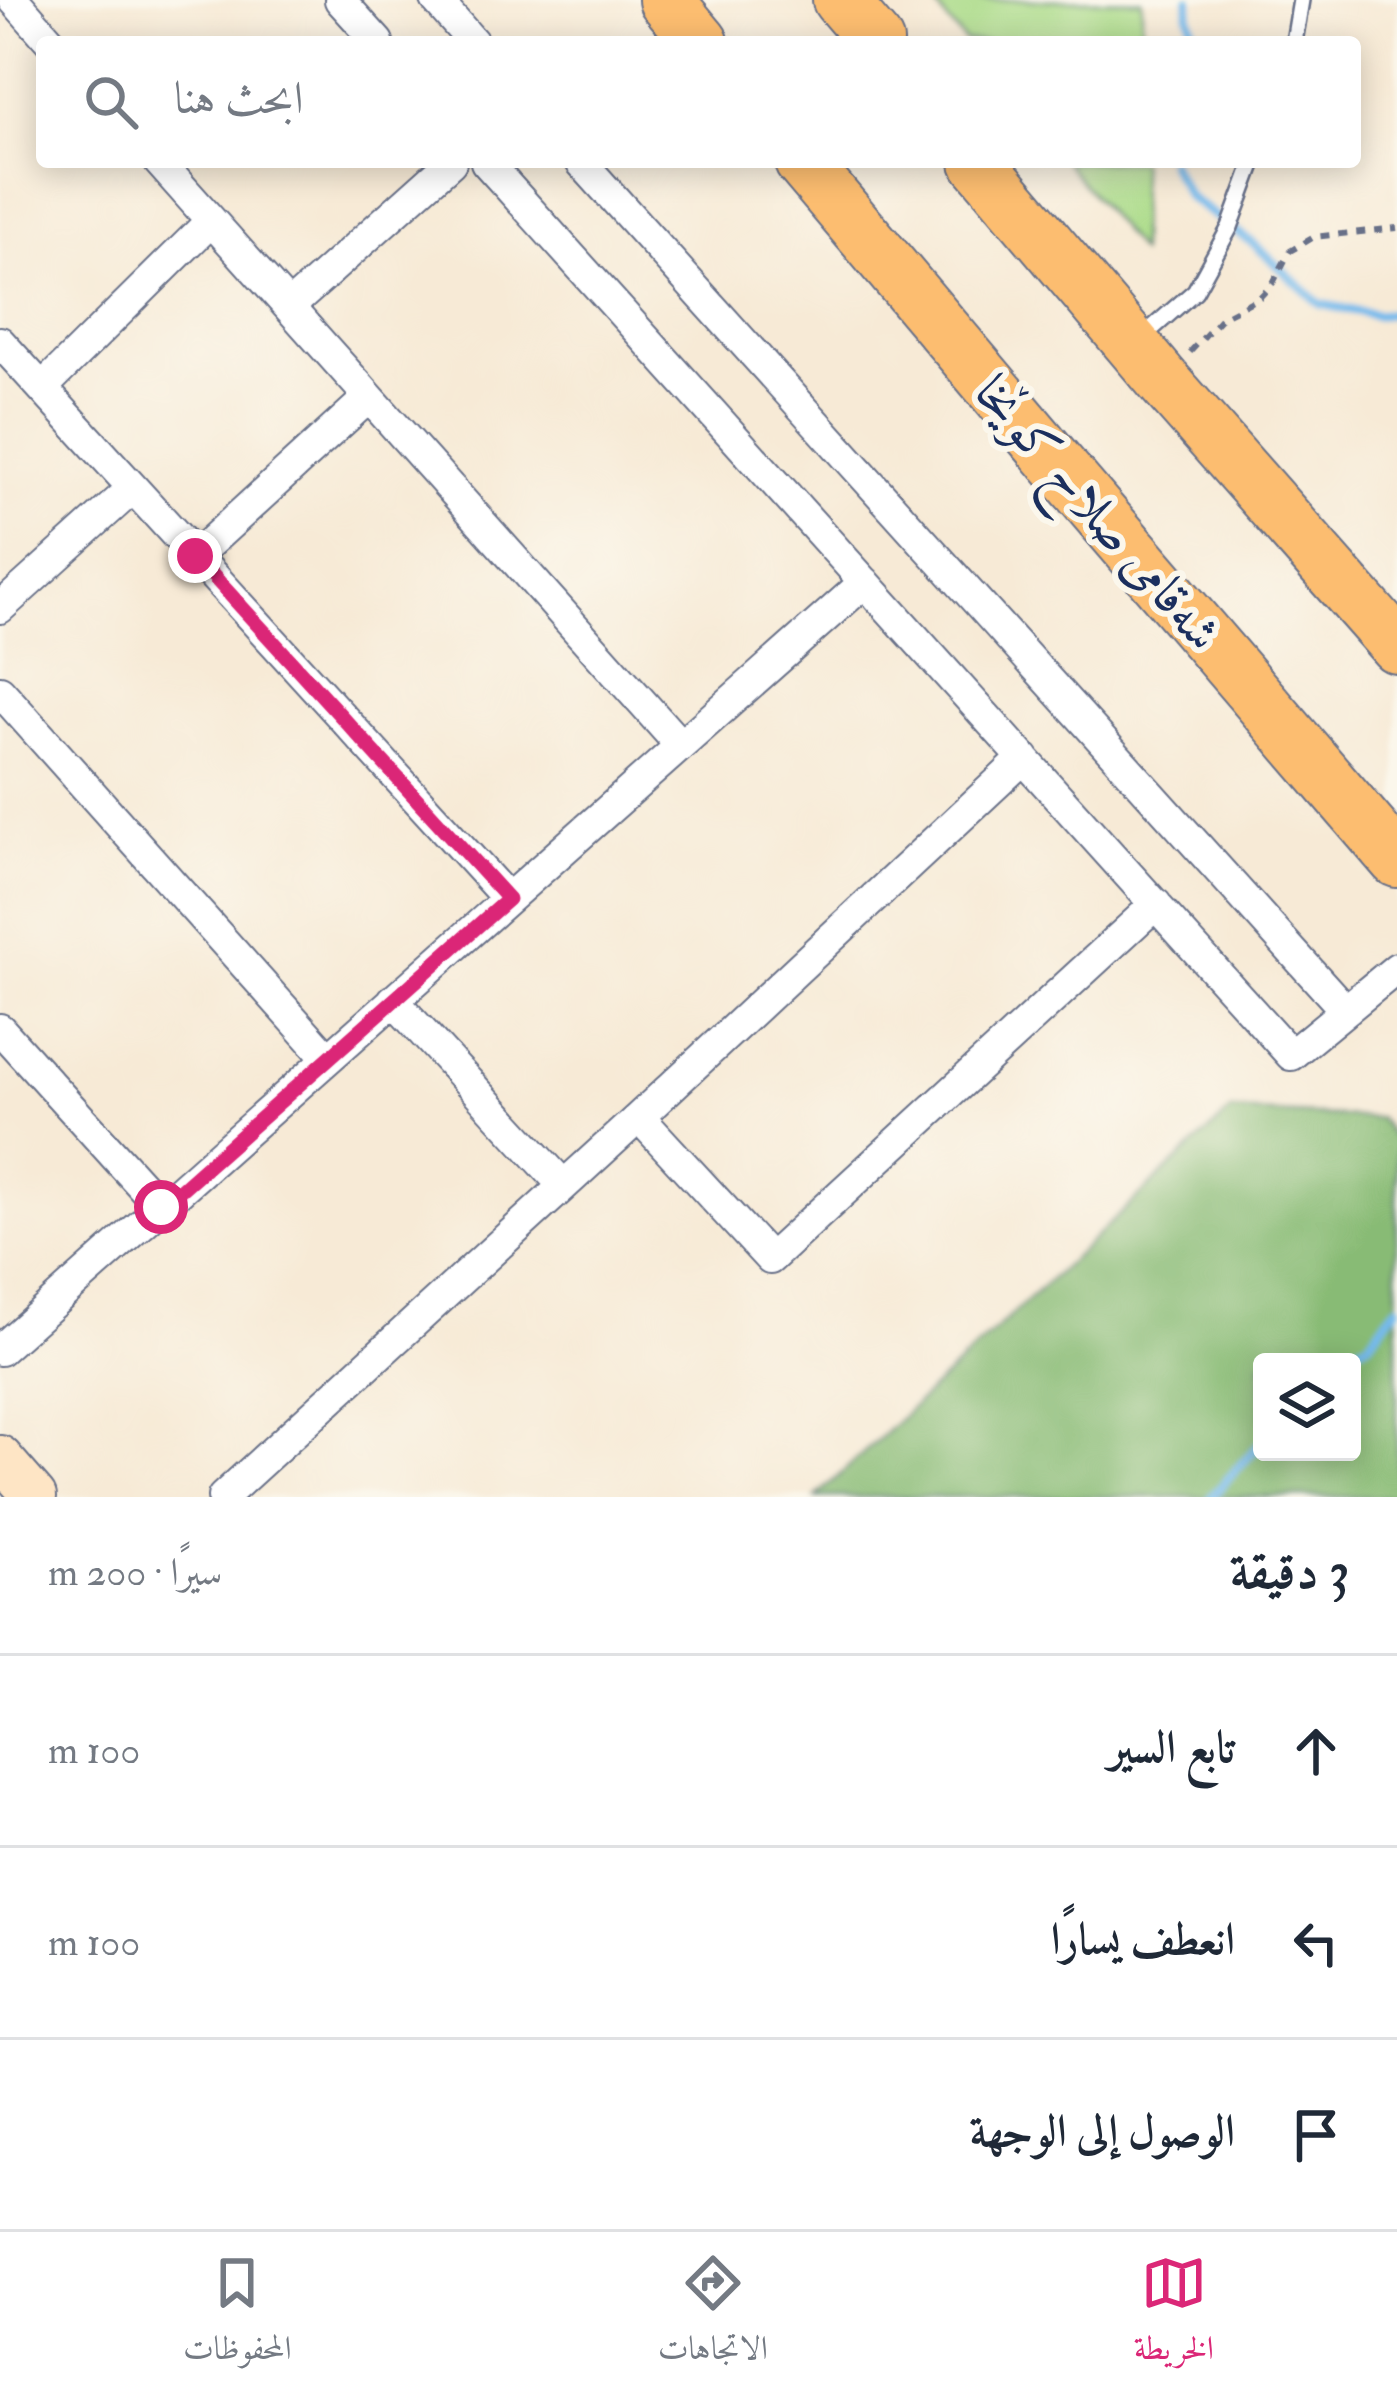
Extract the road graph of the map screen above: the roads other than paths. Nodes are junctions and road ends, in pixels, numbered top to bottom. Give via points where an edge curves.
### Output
1 (14, 0) edge
2 (340, 0) edge
3 (436, 0) edge
4 (666, 0) edge
5 (840, 0) edge
6 (854, 0) edge
7 (1301, 0) edge
8 (46, 36) edge
9 (373, 36) edge
10 (468, 36) edge
11 (696, 36) edge
12 (871, 36) edge
13 (883, 36) edge
14 (1295, 36) edge
15 (164, 168) edge
16 (444, 168) edge
17 (491, 168) edge
18 (586, 168) edge
19 (807, 168) edge
20 (986, 168) edge
21 (1252, 168) edge
22 (212, 221) junction
23 (289, 307) junction
24 (0, 342) edge
25 (1149, 364) junction
26 (42, 388) junction
27 (369, 397) junction
28 (133, 488) junction
29 (195, 556) junction
30 (865, 582) junction
31 (0, 608) edge
32 (1397, 646) edge
33 (0, 692) edge
34 (680, 746) junction
35 (1024, 758) junction
36 (1397, 860) edge
37 (508, 899) junction
38 (1156, 904) junction
39 (1397, 968) edge
40 (393, 1000) junction
41 (1346, 1010) junction
42 (0, 1029) edge
43 (328, 1058) junction
44 (639, 1117) junction
45 (563, 1185) junction
46 (161, 1207) junction
47 (0, 1350) edge
48 (0, 1457) edge
49 (34, 1497) edge
50 (223, 1497) edge

1 - 8 street
2 - 9 street
3 - 10 street
4 - 11 highway
5 - 12 highway
6 - 13 street
7 - 14 lane
15 - 22 street
16 - 23 street
17 - 30 street
18 - 41 street
19 - 36 highway, شەقامی صلاح کوێخا
20 - 25 highway
21 - 25 lane via 1230,227
22 - 23 street
22 - 26 street
23 - 27 street
24 - 26 street
25 - 32 highway
26 - 28 street
27 - 29 street
27 - 34 street
28 - 29 street
28 - 31 street
29 - 37 street
30 - 34 street
30 - 35 street
33 - 43 street
34 - 37 street
35 - 38 street
35 - 44 street
37 - 40 street
38 - 41 street via 1291,1055
38 - 44 street via 770,1258
39 - 41 street
40 - 43 street
40 - 45 street
42 - 46 street
43 - 46 street
44 - 45 street
45 - 50 street
46 - 47 street
48 - 49 street

